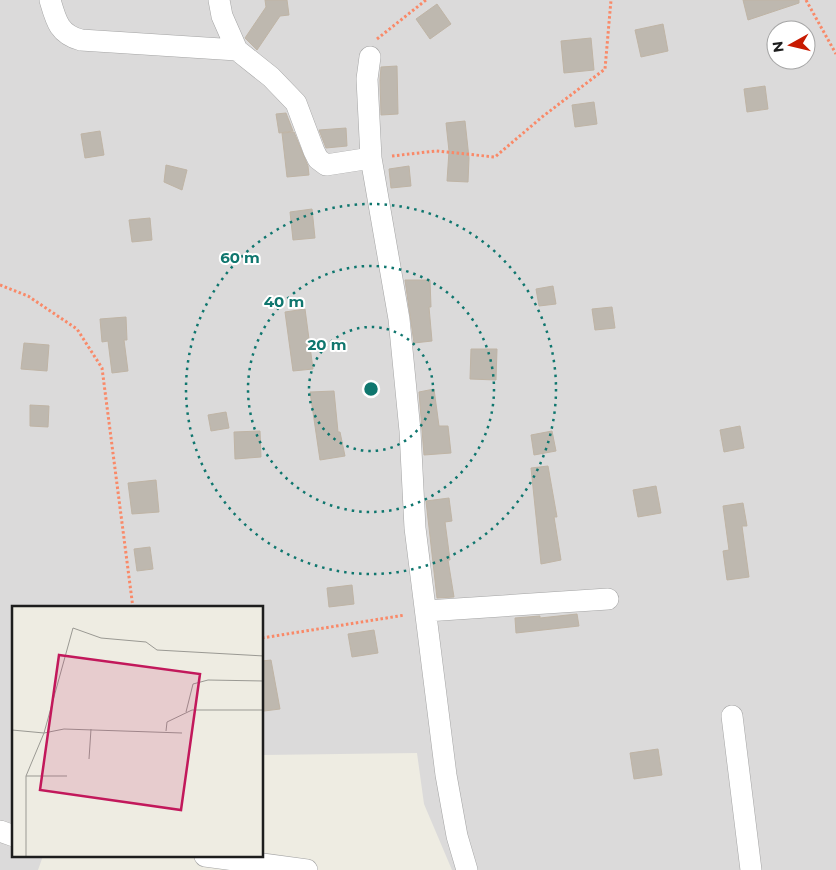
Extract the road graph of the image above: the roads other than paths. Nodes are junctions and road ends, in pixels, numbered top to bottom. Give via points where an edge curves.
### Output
1 (50, 0) edge
2 (219, 0) edge
3 (237, 50) junction
4 (370, 58) road end
5 (371, 158) junction
6 (608, 599) dead end
7 (426, 611) junction
8 (732, 716) dead end
9 (220, 858) edge
10 (307, 870) edge
11 (468, 870) edge
12 (751, 870) edge

1 - 3 street via 63,32 81,40
2 - 3 street via 222,16
3 - 5 street via 296,103 318,159 326,165
4 - 5 street via 367,80
5 - 7 street via 399,319 415,528
6 - 7 street
7 - 11 street via 446,775 457,836
8 - 12 street
9 - 10 street

